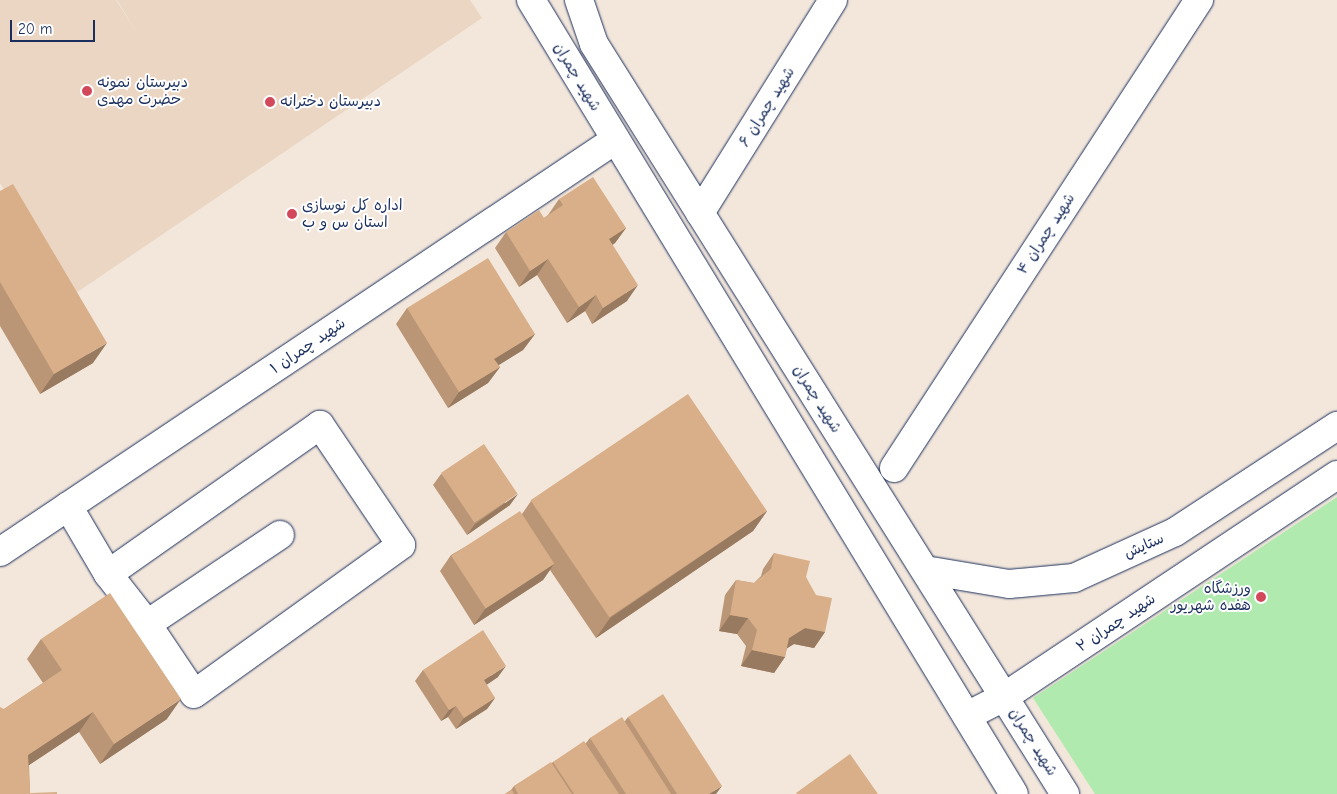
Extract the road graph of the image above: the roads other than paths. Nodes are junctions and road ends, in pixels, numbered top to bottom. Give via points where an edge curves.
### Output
1 (531, 0) edge
2 (579, 0) edge
3 (834, 0) edge
4 (1199, 0) edge
5 (615, 140) junction
6 (700, 213) junction
7 (1337, 426) edge
8 (894, 468) dead end
9 (1337, 475) edge
10 (68, 506) junction
11 (280, 535) dead end
12 (0, 552) edge
13 (925, 570) junction
14 (108, 574) junction
15 (147, 624) junction
16 (1004, 697) junction
17 (967, 716) junction
18 (1014, 794) edge
19 (1065, 794) edge

1 - 5 street, شهید چمران
2 - 6 street, شهید چمران via 594,44
3 - 6 street, شهید چمران ۶
4 - 8 street, شهید چمران ۴
5 - 10 street, شهید چمران ۱
5 - 17 street, شهید چمران
6 - 13 street, شهید چمران
7 - 13 street, ستایش via 1175,532 1074,578 1009,584
9 - 16 street, شهید چمران ۲
10 - 12 street, شهید چمران ۱
10 - 14 street
11 - 15 street
13 - 16 street, شهید چمران
14 - 15 street
14 - 15 street via 320,426 401,545 194,694
16 - 17 street, شهید چمران ۲
16 - 19 street, شهید چمران
17 - 18 street, شهید چمران

